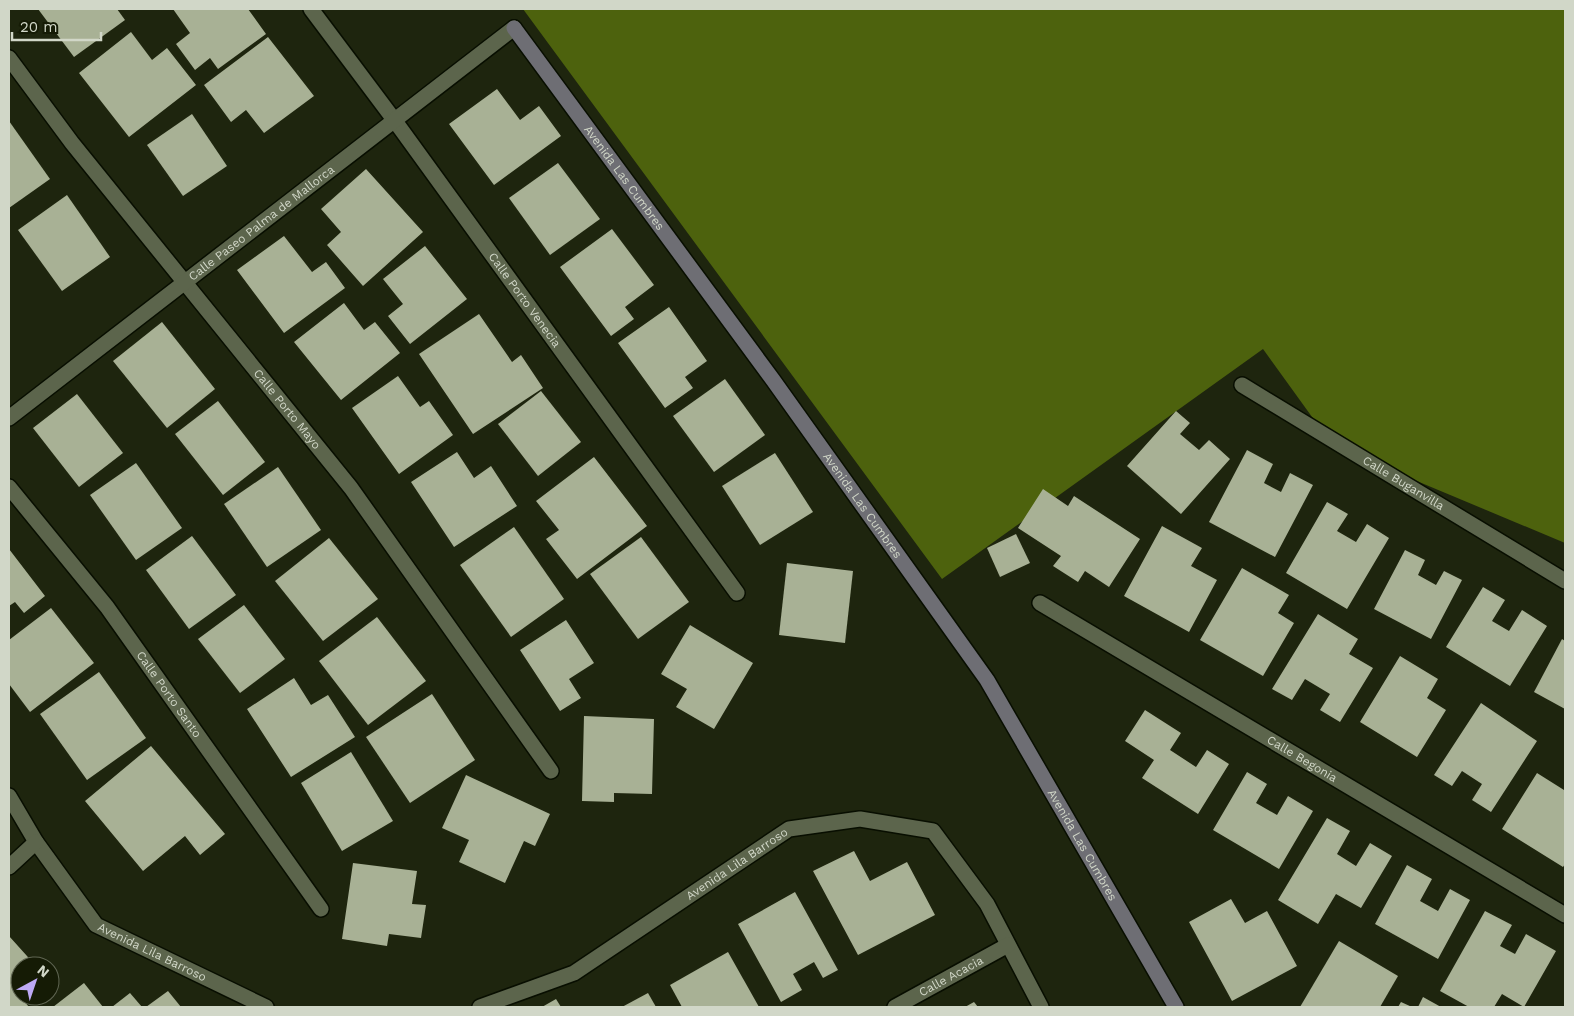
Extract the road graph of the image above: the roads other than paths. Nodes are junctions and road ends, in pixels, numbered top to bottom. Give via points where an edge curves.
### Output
1 (311, 9) edge
2 (514, 28) joint
3 (9, 58) edge
4 (395, 121) junction
5 (185, 282) junction
6 (1242, 384) dead end
7 (9, 418) edge
8 (9, 487) edge
9 (1565, 581) edge
10 (737, 593) dead end
11 (1040, 603) dead end
12 (551, 771) dead end
13 (9, 796) edge
14 (36, 842) junction
15 (9, 867) edge
16 (321, 909) dead end
17 (1565, 915) edge
18 (1008, 945) junction
19 (249, 1004) edge
20 (266, 1007) edge
21 (480, 1007) edge
22 (895, 1007) edge
23 (1041, 1007) edge
24 (1176, 1007) edge

1 - 4 street, Calle Porto Venecia
2 - 4 street, Calle Paseo Palma de Mallorca
2 - 24 street, Avenida Las Cumbres via 773,380 986,680
3 - 5 street, Calle Porto Mayo via 72,143
4 - 5 street, Calle Paseo Palma de Mallorca
4 - 10 street, Calle Porto Venecia
5 - 7 street, Calle Paseo Palma de Mallorca
5 - 12 street, Calle Porto Mayo via 351,488
6 - 9 street, Calle Buganvilla
8 - 16 street, Calle Porto Santo via 107,607
11 - 17 street, Calle Begonia
13 - 14 street, Avenida Lila Barroso
14 - 15 street
14 - 19 street, Avenida Lila Barroso via 96,925
18 - 21 street, Avenida Lila Barroso via 987,904 933,831 860,819 789,829 574,973
18 - 22 street, Calle Acacia
18 - 23 street, Avenida Lila Barroso
19 - 20 street, Avenida Lila Barroso

